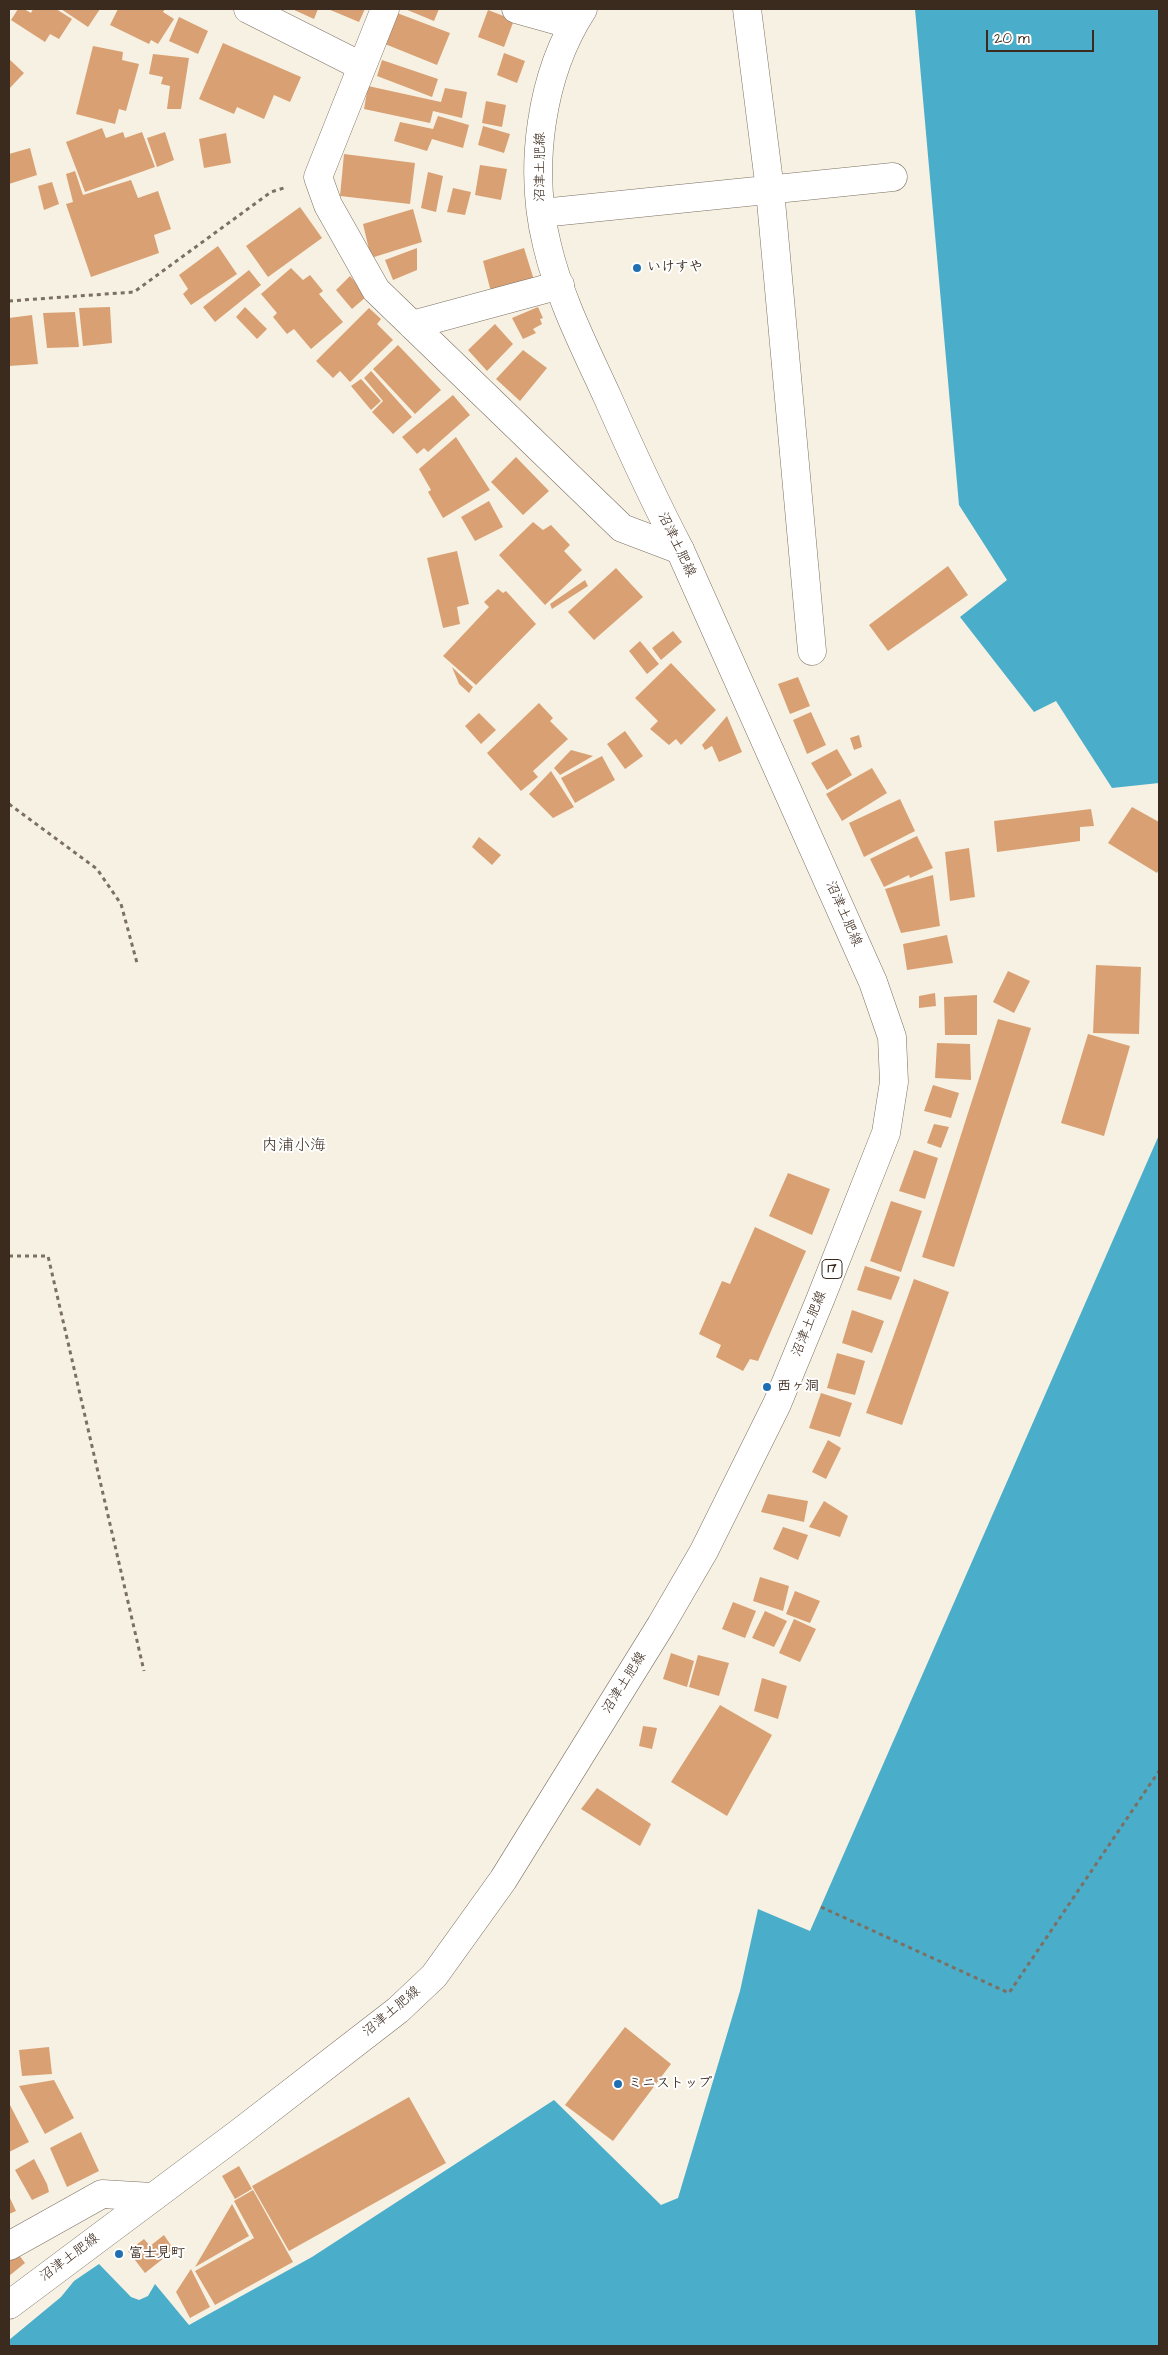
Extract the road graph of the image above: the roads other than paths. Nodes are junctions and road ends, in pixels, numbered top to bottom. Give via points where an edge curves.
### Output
1 (248, 9) edge
2 (385, 9) edge
3 (516, 9) edge
4 (747, 9) edge
5 (578, 17) edge
6 (361, 66) junction
7 (893, 177) dead end
8 (770, 190) junction
9 (542, 213) junction
10 (560, 286) junction
11 (412, 325) junction
12 (680, 550) junction
13 (812, 651) dead end
14 (152, 2197) junction
15 (9, 2246) edge
16 (9, 2305) edge

1 - 6 main road
2 - 6 main road
3 - 5 main road
4 - 8 main road
5 - 9 main road, 沼津土肥線 / 17 via 556,63 543,110 539,171
6 - 11 main road via 318,177 328,205 376,290
7 - 8 main road
8 - 9 main road
8 - 13 main road
9 - 10 main road, 沼津土肥線 / 17 via 547,245
10 - 11 main road
10 - 12 main road, 沼津土肥線 / 17 via 653,498
11 - 12 main road via 622,528
12 - 14 main road, 沼津土肥線 / 17 via 873,982 892,1037 894,1082 886,1133 777,1404 704,1552 503,1880 434,1976 398,2010
14 - 15 main road via 102,2194
14 - 16 main road, 沼津土肥線 / 17

